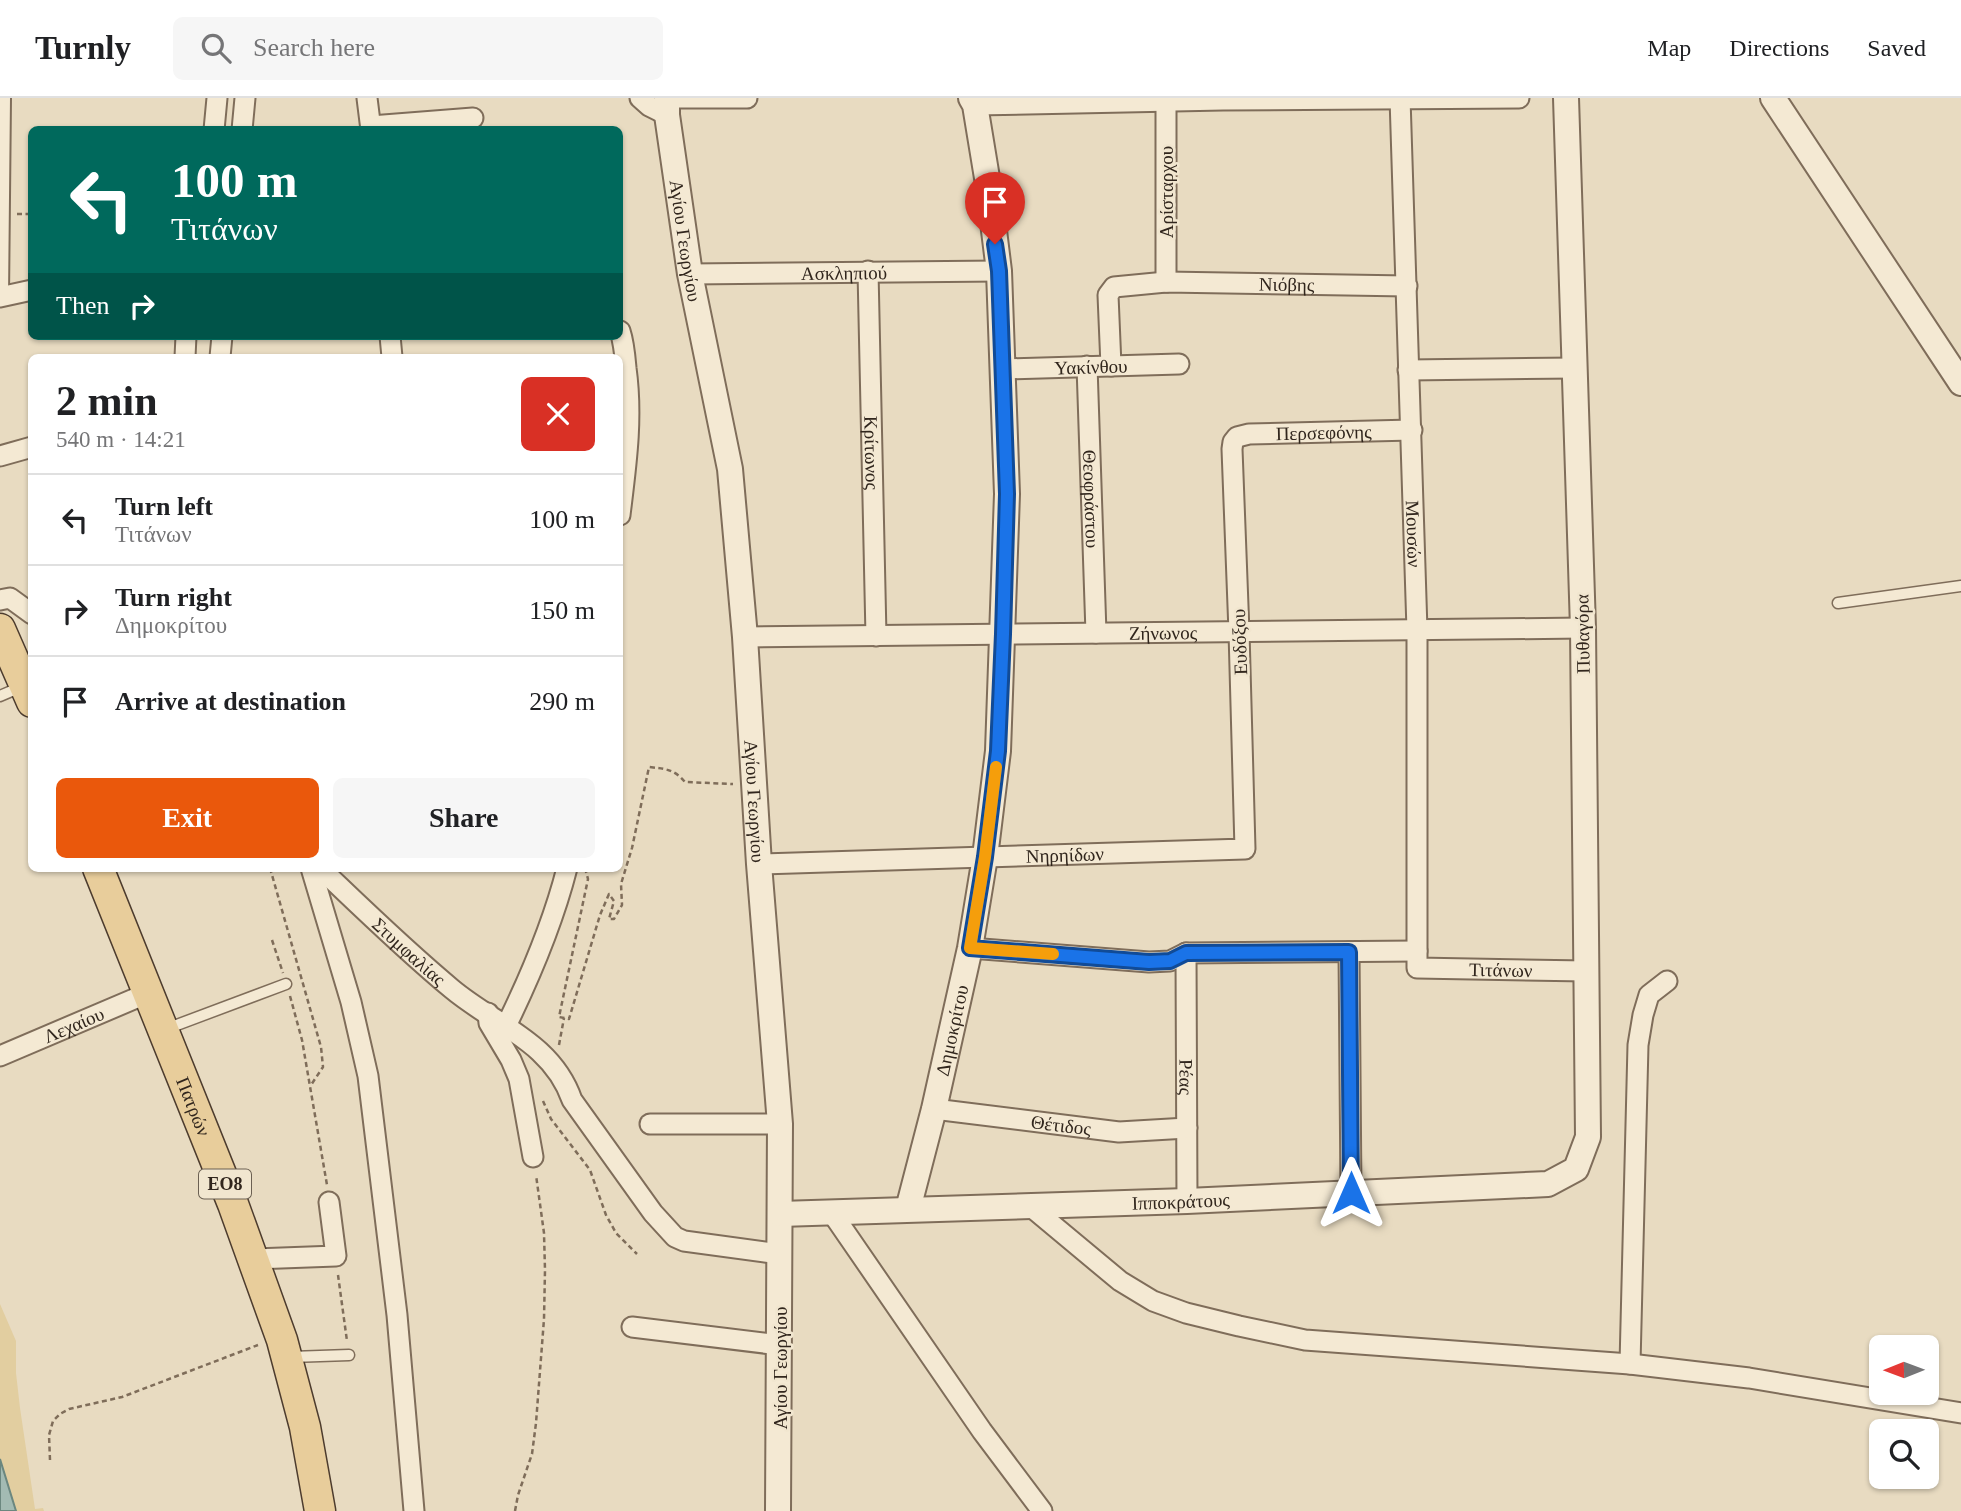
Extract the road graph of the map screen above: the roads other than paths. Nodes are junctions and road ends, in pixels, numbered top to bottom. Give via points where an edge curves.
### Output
1 (3, 98) edge
2 (217, 98) edge
3 (245, 98) edge
4 (367, 98) edge
5 (640, 98) edge
6 (747, 98) edge
7 (1518, 98) edge
8 (1566, 98) edge
9 (1773, 98) edge
10 (1223, 99) edge
11 (1400, 99) edge
12 (973, 101) edge
13 (1166, 101) junction
14 (667, 104) edge
15 (473, 118) dead end
16 (214, 126) edge
17 (242, 126) edge
18 (371, 126) edge
19 (391, 126) edge
20 (1, 130) edge
21 (868, 271) junction
22 (999, 271) junction
23 (690, 274) junction
24 (1166, 282) junction
25 (1407, 286) junction
26 (28, 291) edge
27 (1, 297) edge
28 (623, 340) edge
29 (1179, 364) dead end
30 (1087, 366) junction
31 (1111, 366) junction
32 (1576, 368) junction
33 (1003, 369) junction
34 (1408, 370) junction
35 (1961, 383) edge
36 (1412, 430) junction
37 (1237, 437) joint
38 (28, 448) edge
39 (624, 448) edge
40 (0, 456) edge
41 (1961, 586) edge
42 (0, 600) edge
43 (1838, 603) dead end
44 (27, 611) edge
45 (1583, 628) junction
46 (0, 629) edge
47 (1417, 630) junction
48 (1239, 632) junction
49 (1096, 633) junction
50 (1003, 634) junction
51 (876, 636) junction
52 (745, 637) junction
53 (19, 694) edge
54 (1244, 849) joint
55 (985, 857) junction
56 (759, 864) junction
57 (100, 872) edge
58 (312, 872) edge
59 (324, 872) edge
60 (566, 872) edge
61 (970, 948) junction
62 (1349, 952) junction
63 (1186, 953) junction
64 (1417, 959) junction
65 (1586, 971) junction
66 (1667, 981) dead end
67 (286, 984) road end
68 (148, 993) junction
69 (488, 1013) junction
70 (506, 1026) junction
71 (162, 1030) junction
72 (2, 1050) edge
73 (934, 1109) junction
74 (650, 1124) dead end
75 (780, 1124) junction
76 (1188, 1128) junction
77 (533, 1157) road end
78 (1576, 1169) joint
79 (1351, 1193) junction
80 (1187, 1201) junction
81 (329, 1202) road end
82 (1030, 1206) junction
83 (908, 1209) junction
84 (832, 1213) junction
85 (780, 1214) junction
86 (780, 1254) junction
87 (254, 1259) junction
88 (632, 1327) dead end
89 (780, 1345) junction
90 (284, 1349) junction
91 (349, 1355) road end
92 (1630, 1364) junction
93 (1961, 1413) edge
94 (320, 1511) edge
95 (414, 1511) edge
96 (778, 1511) edge
97 (1042, 1511) edge

1 - 20 street
2 - 16 street
3 - 17 street
4 - 18 street
5 - 14 street via 649,106
6 - 14 street
7 - 11 street
8 - 32 street, Πυθαγόρα
9 - 35 street
10 - 11 street
10 - 13 street
11 - 25 street, Μουσών
12 - 13 street
12 - 22 street, Δημοκρίτου
13 - 24 street, Αρίσταρχου
14 - 23 street, Αγίου Γεωργίου
15 - 19 street
20 - 27 street
21 - 22 street, Ασκληπιού
21 - 23 street, Ασκληπιού
21 - 51 street, Κρίτωνος
22 - 33 street, Δημοκρίτου
23 - 52 street, Αγίου Γεωργίου via 730,469
24 - 25 street, Νιόβης
24 - 31 street, Νιόβης via 1110,290
25 - 34 street, Μουσών
26 - 27 street
28 - 39 street via 630,393
29 - 31 street, Υακίνθου
30 - 31 street, Υακίνθου
30 - 33 street, Υακίνθου
30 - 49 street, Θεοφράστου
32 - 34 street
32 - 45 street, Πυθαγόρα
33 - 50 street, Δημοκρίτου via 1007,494
34 - 36 street, Μουσών
36 - 37 street, Περσεφόνης
36 - 47 street, Μουσών
37 - 48 street, Ευδόξου via 1232,449
38 - 40 street
41 - 43 lane
42 - 44 street via 10,598
44 - 46 street
45 - 47 street, Ζήνωνος
45 - 65 street, Πυθαγόρα
46 - 53 main road
47 - 48 street, Ζήνωνος
47 - 64 street, Μουσών
48 - 49 street, Ζήνωνος
48 - 54 street, Ευδόξου
49 - 50 street, Ζήνωνος
50 - 51 street, Ζήνωνος
50 - 55 street, Δημοκρίτου via 998,751
51 - 52 street, Ζήνωνος
52 - 56 street, Αγίου Γεωργίου
54 - 55 street, Νηρηίδων
55 - 56 street, Νηρηίδων
55 - 61 street, Δημοκρίτου
56 - 75 street, Αγίου Γεωργίου
57 - 68 main road, Πατρών / ΕΟ8
58 - 95 street via 368,1076 397,1315
59 - 69 street, Στυμφαλίας via 453,990
60 - 70 street via 531,975
61 - 63 street, Τιτάνων via 1149,962 1170,961
61 - 73 street, Δημοκρίτου
62 - 63 street, Τιτάνων
62 - 64 street, Τιτάνων
62 - 79 street
63 - 76 street, Ρέας
64 - 65 street, Τιτάνων
65 - 78 street, Πυθαγόρα via 1588,1137
66 - 92 street via 1649,995 1639,1045
67 - 71 lane
68 - 71 main road, Πατρών / ΕΟ8
68 - 72 street, Λεχαίου
69 - 70 street, Στυμφαλίας
69 - 77 street via 519,1079
70 - 86 street, Στυμφαλίας via 555,1067 572,1100 675,1237
71 - 87 main road, Πατρών / ΕΟ8
73 - 76 street, Θέτιδος via 1119,1132
73 - 83 street, Δημοκρίτου
74 - 75 street
75 - 85 street, Αγίου Γεωργίου
76 - 80 street, Ρέας
78 - 79 street, Ιπποκράτους via 1548,1184
79 - 80 street, Ιπποκράτους
80 - 82 street, Ιπποκράτους
81 - 87 street via 335,1256
82 - 83 street, Ιπποκράτους
82 - 92 street via 1120,1280 1153,1301 1199,1316 1305,1340
83 - 84 street, Ιπποκράτους
84 - 85 street, Ιπποκράτους
84 - 97 street
85 - 86 street, Αγίου Γεωργίου
86 - 89 street, Αγίου Γεωργίου
87 - 90 main road, Πατρών / ΕΟ8
88 - 89 street
89 - 96 street, Αγίου Γεωργίου
90 - 91 lane
90 - 94 main road, Πατρών / ΕΟ8
92 - 93 street via 1749,1378

